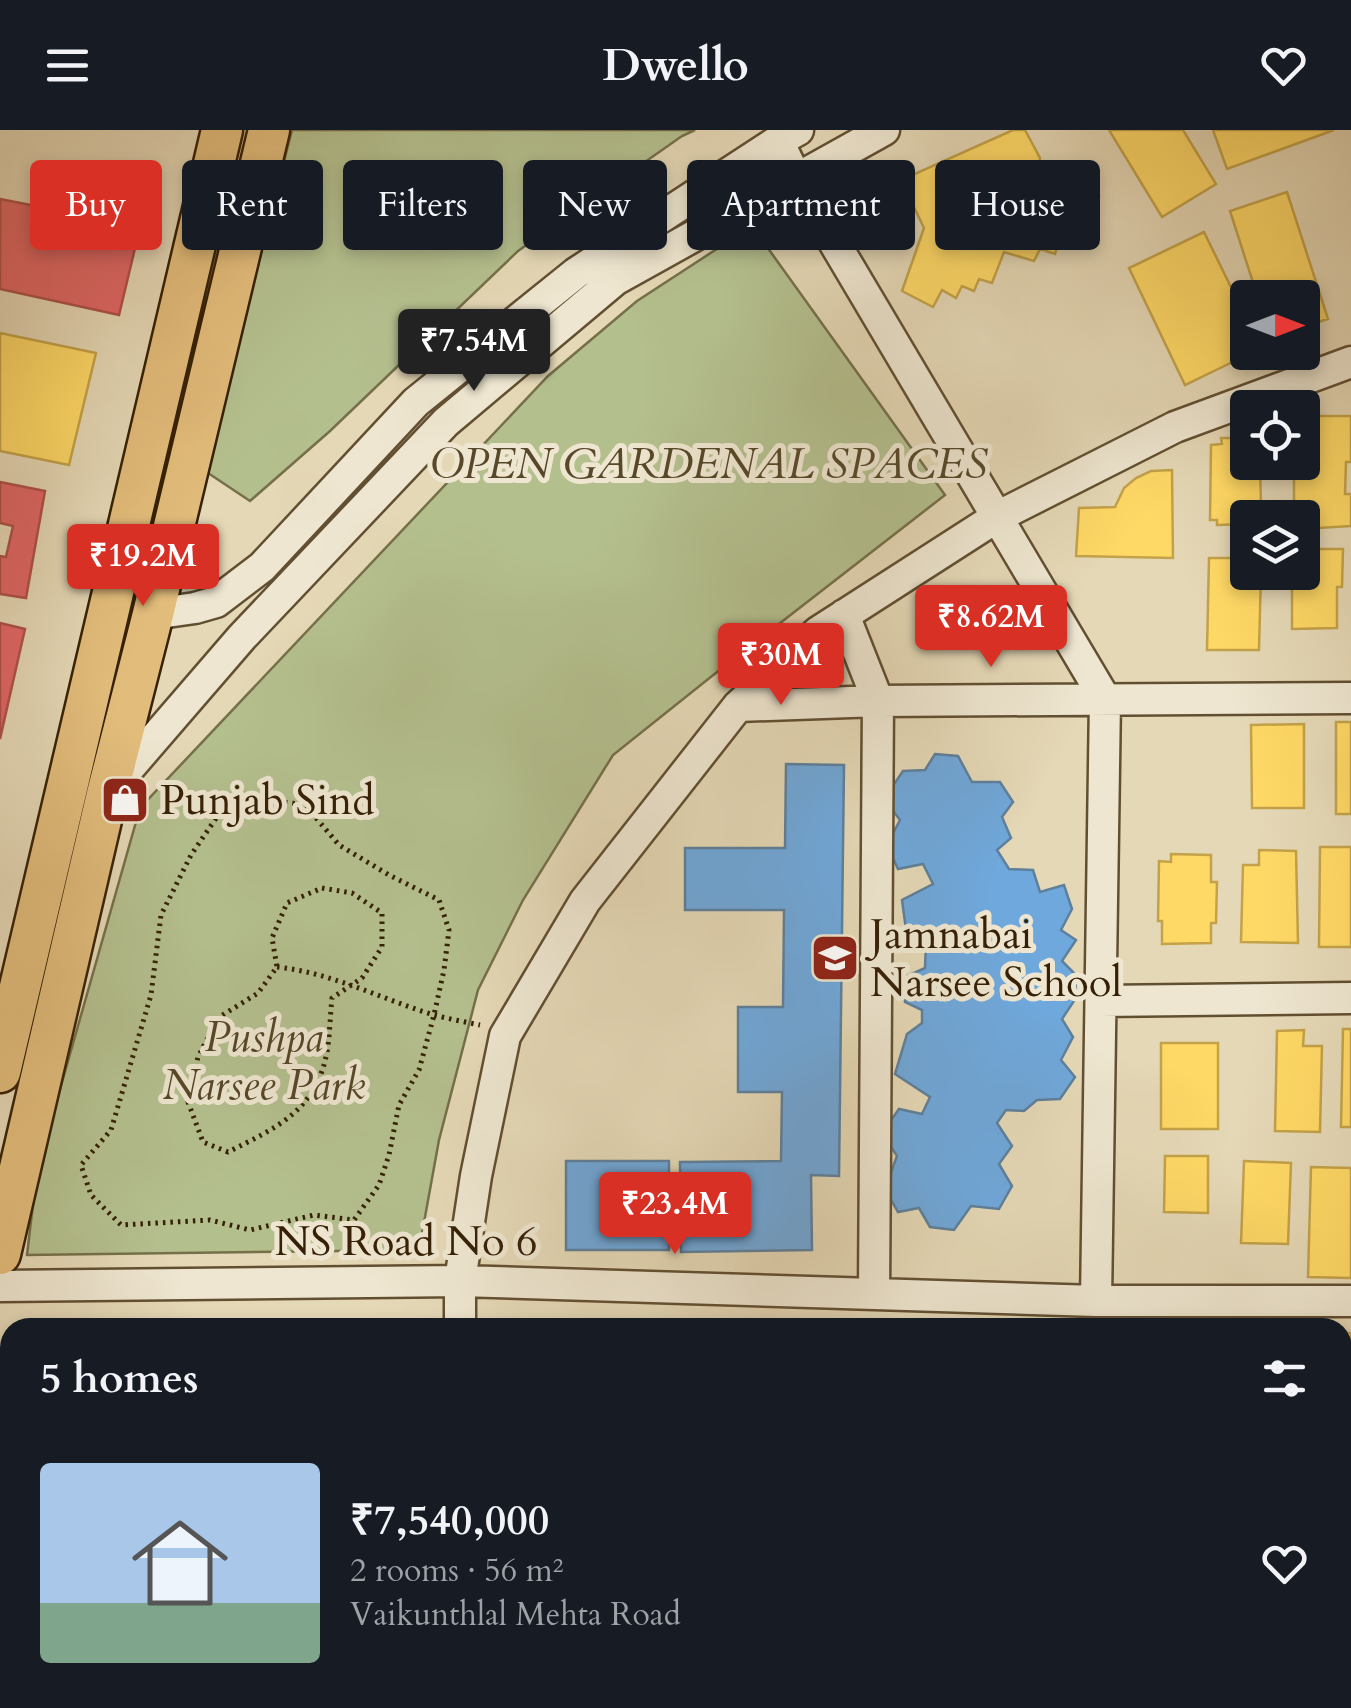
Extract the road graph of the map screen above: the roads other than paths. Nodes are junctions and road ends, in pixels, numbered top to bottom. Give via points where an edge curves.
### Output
1 (222, 130) edge
2 (269, 130) edge
3 (884, 130) edge
4 (788, 135) edge
5 (793, 160) edge
6 (829, 160) edge
7 (687, 239) edge
8 (838, 250) edge
9 (1351, 362) edge
10 (996, 517) junction
11 (216, 602) junction
12 (153, 614) junction
13 (844, 615) junction
14 (242, 636) junction
15 (1351, 698) edge
16 (1105, 699) junction
17 (878, 701) junction
18 (738, 706) junction
19 (107, 794) junction
20 (1351, 998) edge
21 (1101, 1002) junction
22 (0, 1072) edge
23 (0, 1254) edge
24 (460, 1281) junction
25 (0, 1286) edge
26 (874, 1294) junction
27 (1096, 1301) junction
28 (1351, 1301) edge
29 (460, 1318) edge

1 - 22 main road
2 - 12 main road
3 - 6 street
4 - 5 street
4 - 11 street via 576,272 416,402 262,567
7 - 14 street via 615,280 446,422
8 - 10 street
9 - 10 street via 1175,427
10 - 13 street
10 - 16 street
11 - 12 street
11 - 14 street
12 - 19 main road
13 - 17 street
13 - 18 street
14 - 19 street
15 - 16 street
16 - 17 street
16 - 21 street
17 - 18 street
17 - 26 street
18 - 24 street via 585,901 506,1036
19 - 23 main road
20 - 21 street
21 - 27 street
24 - 25 street, NS Road No 6
24 - 26 street, NS Road No 6
24 - 29 street
26 - 27 street, NS Road No 6
27 - 28 street, NS Road No 6

